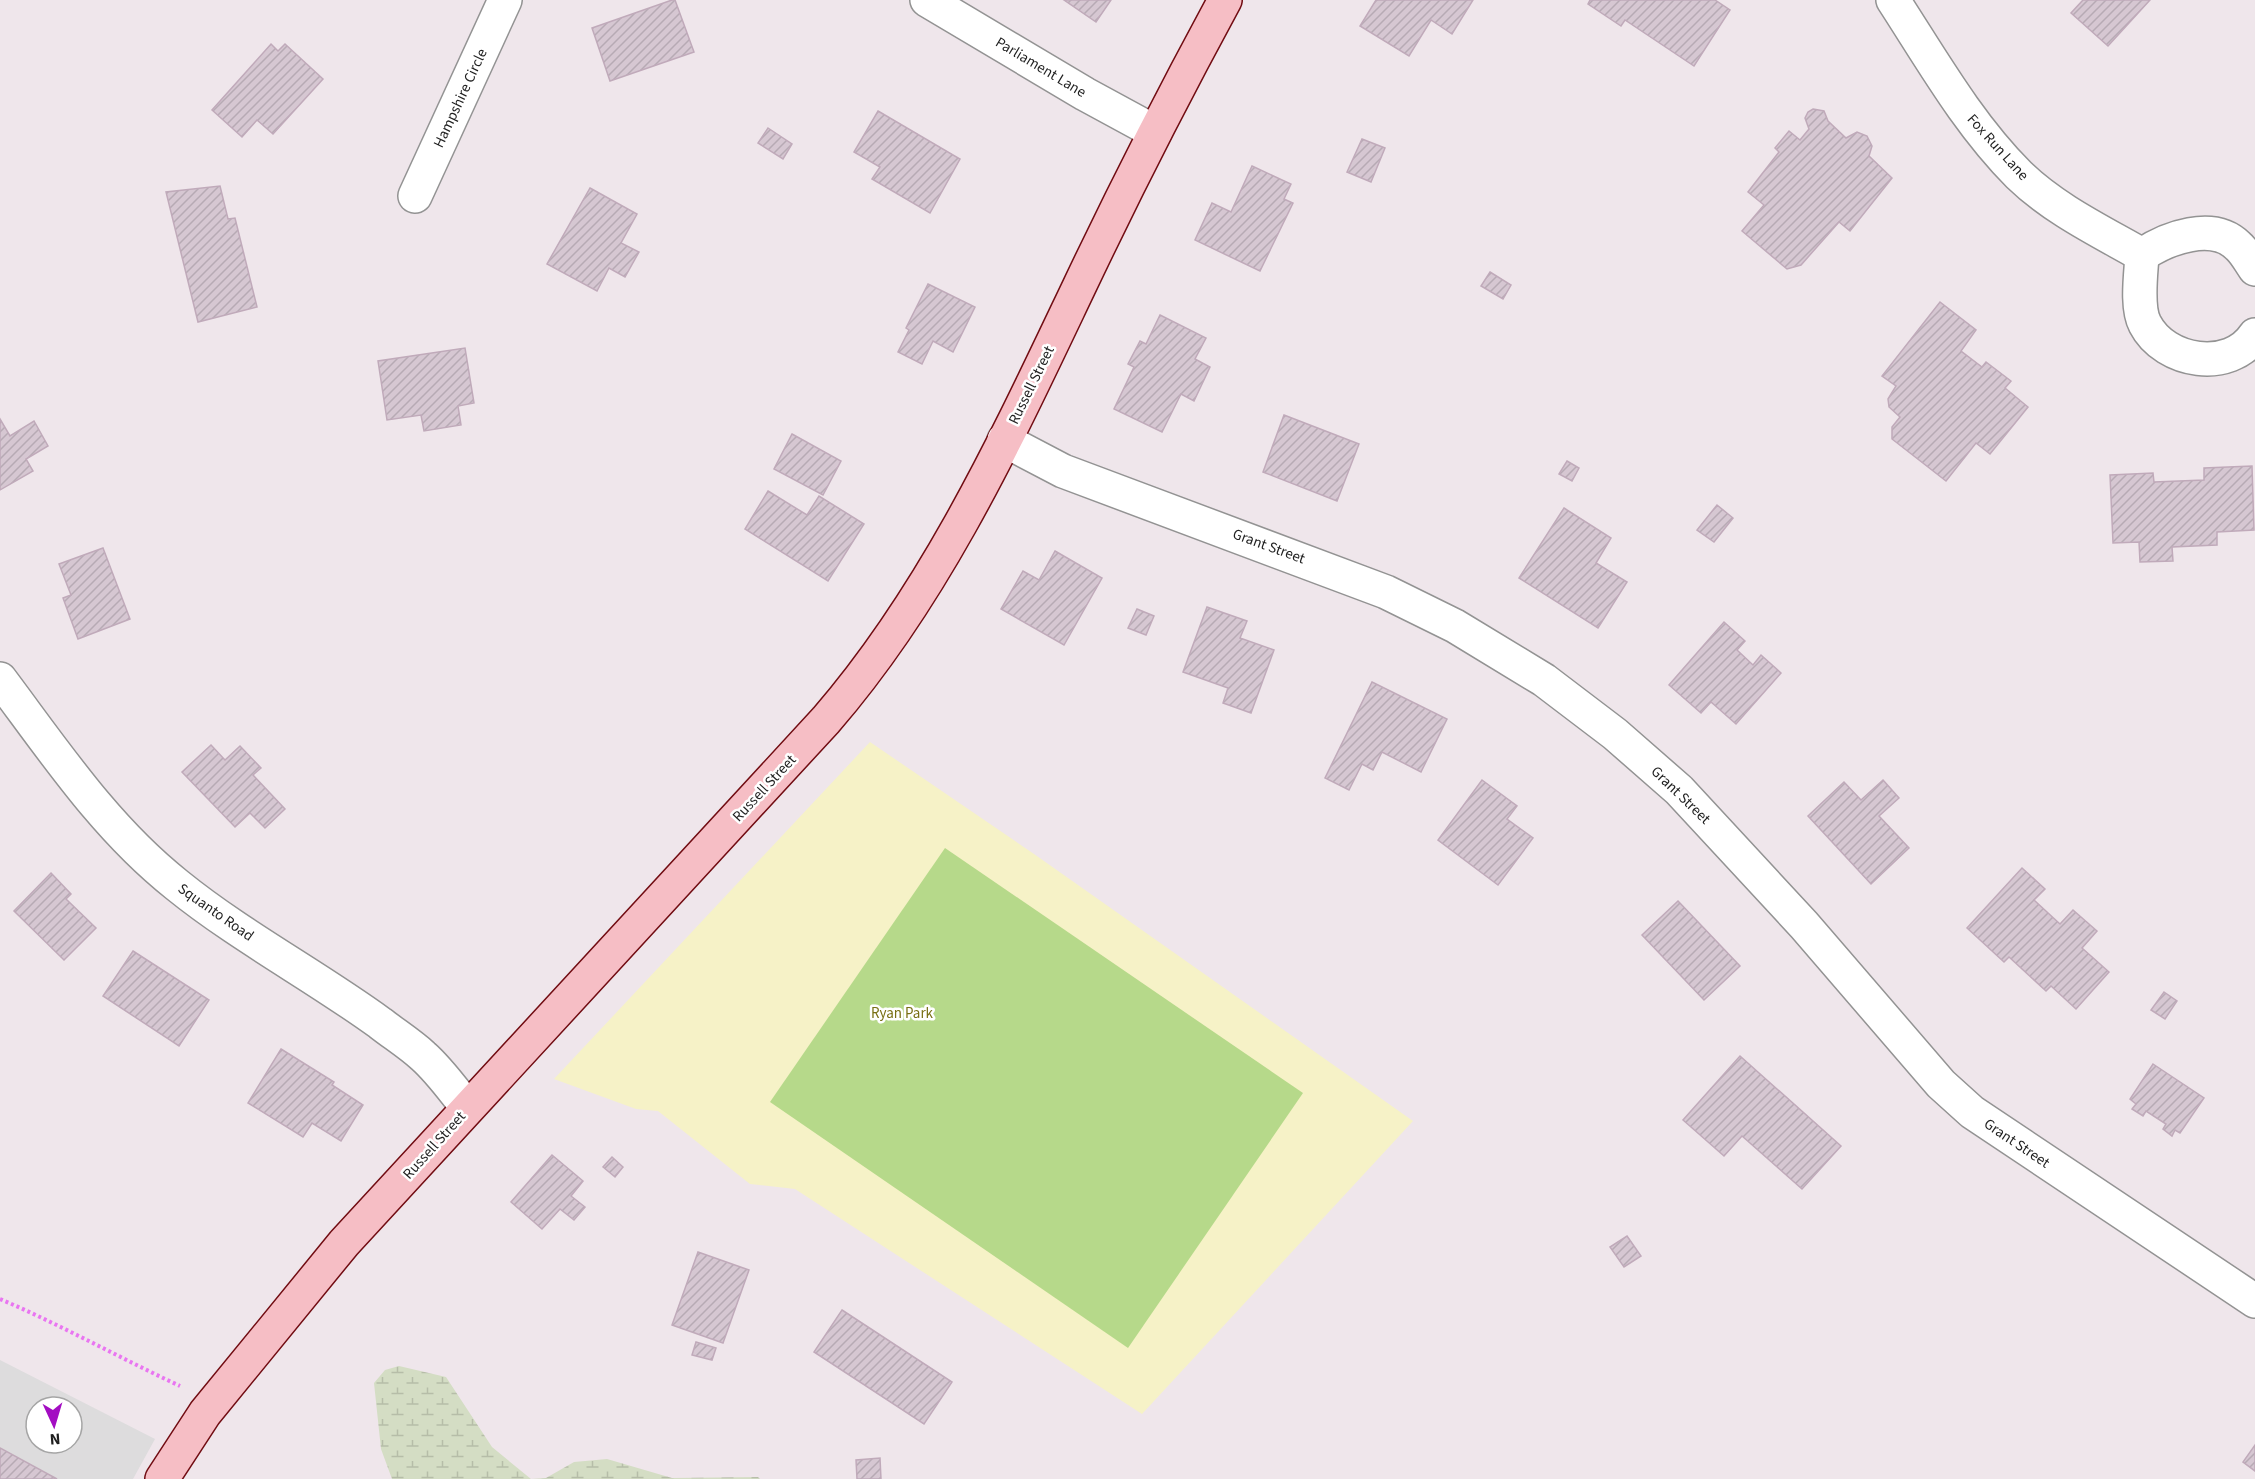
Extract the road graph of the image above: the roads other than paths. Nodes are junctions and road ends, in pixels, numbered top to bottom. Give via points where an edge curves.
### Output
1 (506, 0) edge
2 (927, 0) edge
3 (1225, 0) edge
4 (1893, 0) edge
5 (1155, 132) junction
6 (415, 196) dead end
7 (2142, 255) junction
8 (2255, 269) edge
9 (2255, 334) edge
10 (1004, 440) junction
11 (0, 679) edge
12 (467, 1107) junction
13 (2255, 1301) edge
14 (169, 1476) edge

1 - 6 street, Hampshire Circle
2 - 5 street, Parliament Lane
3 - 5 street, Russell Street
4 - 7 street, Fox Run Lane via 1953,93 2020,176 2067,212
5 - 10 street, Russell Street
7 - 8 street via 2161,243 2191,235 2216,234 2238,245
7 - 9 street via 2140,293 2144,323 2157,341 2181,355 2206,359 2231,356
10 - 12 street, Russell Street via 919,595 852,690
10 - 13 street, Grant Street via 1063,471 1386,592 1502,652 1544,680 1679,790 1941,1084 1972,1112
11 - 12 street, Squanto Road via 81,787 137,850 177,886 415,1048
12 - 14 street, Russell Street via 344,1243 205,1413

